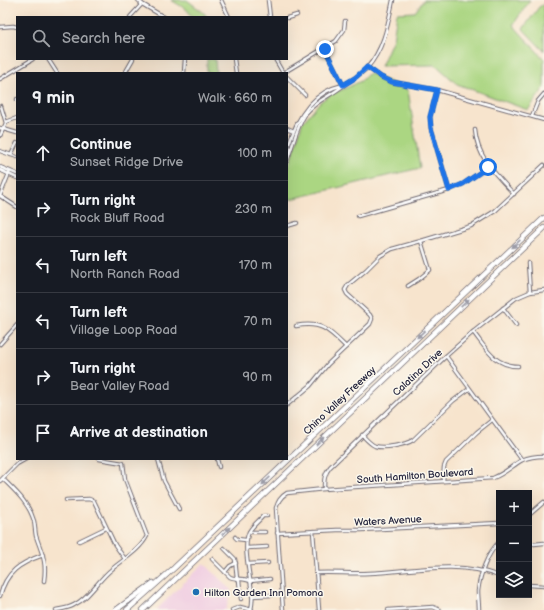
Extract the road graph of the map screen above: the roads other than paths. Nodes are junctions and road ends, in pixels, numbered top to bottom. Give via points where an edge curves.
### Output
1 (138, 0) edge
2 (221, 0) edge
3 (268, 0) edge
4 (393, 0) edge
5 (142, 4) junction
6 (297, 15) dead end
7 (131, 16) edge
8 (162, 16) edge
9 (229, 16) edge
10 (270, 16) edge
11 (288, 18) edge
12 (345, 21) dead end
13 (16, 27) edge
14 (0, 28) edge
15 (325, 49) junction
16 (31, 60) edge
17 (49, 60) edge
18 (132, 60) edge
19 (185, 60) edge
20 (234, 60) edge
21 (276, 60) edge
22 (367, 67) junction
23 (56, 72) edge
24 (125, 72) edge
25 (184, 72) edge
26 (236, 72) edge
27 (282, 72) edge
28 (284, 72) edge
29 (288, 78) edge
30 (0, 79) edge
31 (343, 85) junction
32 (437, 90) junction
33 (544, 94) edge
34 (305, 95) dead end
35 (1, 106) dead end
36 (532, 116) junction
37 (16, 118) edge
38 (544, 120) edge
39 (6, 122) junction
40 (0, 128) edge
41 (288, 128) edge
42 (4, 129) junction
43 (475, 130) dead end
44 (295, 131) junction
45 (16, 133) edge
46 (0, 136) edge
47 (16, 145) edge
48 (288, 148) edge
49 (0, 151) edge
50 (11, 155) junction
51 (16, 157) edge
52 (288, 157) edge
53 (544, 165) edge
54 (0, 167) edge
55 (488, 167) junction
56 (0, 170) edge
57 (9, 172) junction
58 (16, 174) edge
59 (16, 177) edge
60 (449, 190) junction
61 (514, 194) junction
62 (16, 206) edge
63 (358, 216) dead end
64 (544, 218) edge
65 (297, 223) dead end
66 (288, 226) edge
67 (544, 228) edge
68 (421, 241) junction
69 (528, 263) dead end
70 (408, 286) dead end
71 (544, 290) edge
72 (530, 292) junction
73 (503, 308) junction
74 (516, 325) dead end
75 (16, 326) edge
76 (296, 326) dead end
77 (473, 332) junction
78 (0, 344) edge
79 (346, 347) junction
80 (446, 356) junction
81 (518, 366) dead end
82 (469, 390) junction
83 (288, 404) edge
84 (492, 420) junction
85 (362, 435) junction
86 (544, 456) edge
87 (24, 460) edge
88 (105, 460) edge
89 (158, 460) edge
90 (217, 460) edge
91 (522, 460) junction
92 (219, 467) dead end
93 (1, 480) edge
94 (443, 482) junction
95 (324, 489) junction
96 (66, 500) dead end
97 (544, 502) edge
98 (179, 509) dead end
99 (532, 512) edge
100 (267, 516) dead end
101 (496, 523) edge
102 (106, 528) junction
103 (313, 531) junction
104 (248, 532) junction
105 (265, 532) dead end
106 (277, 532) junction
107 (235, 537) dead end
108 (246, 540) junction
109 (79, 541) dead end
110 (532, 543) edge
111 (544, 543) edge
112 (496, 545) edge
113 (267, 547) dead end
114 (224, 548) dead end
115 (247, 548) junction
116 (44, 555) junction
117 (198, 558) junction
118 (125, 559) junction
119 (212, 559) dead end
120 (236, 563) junction
121 (268, 563) dead end
122 (248, 564) junction
123 (174, 568) junction
124 (483, 570) junction
125 (225, 572) junction
126 (316, 573) junction
127 (496, 575) edge
128 (270, 579) dead end
129 (238, 580) junction
130 (44, 581) dead end
131 (250, 581) junction
132 (532, 585) edge
133 (544, 586) edge
134 (272, 595) dead end
135 (0, 596) edge
136 (252, 596) junction
137 (241, 599) dead end
138 (56, 610) edge
139 (116, 610) edge
140 (127, 610) edge
141 (143, 610) edge
142 (146, 610) edge
143 (232, 610) edge
144 (251, 610) edge
145 (283, 610) edge
146 (319, 610) edge
147 (388, 610) edge
148 (440, 610) edge
149 (479, 610) edge

1 - 5 street
2 - 9 street
3 - 10 street
4 - 22 street via 382,44
5 - 7 street
5 - 8 street
6 - 11 street
12 - 15 street via 344,30 336,41
13 - 14 street
15 - 28 street
15 - 31 street
16 - 30 street
17 - 23 street
18 - 24 street
19 - 25 street
20 - 26 street
21 - 27 street
22 - 31 street
22 - 32 street via 392,82
29 - 34 street
31 - 44 street via 328,91 312,103 301,116
32 - 36 street
32 - 60 street via 430,117 431,128
33 - 36 street
35 - 39 street
36 - 38 street
37 - 39 street
39 - 42 street
40 - 42 street
41 - 44 street
42 - 45 street
42 - 46 street
43 - 55 street via 477,144
44 - 48 street
44 - 52 street
47 - 50 street
49 - 50 street
50 - 51 street
53 - 61 street
54 - 57 street
55 - 60 street
55 - 61 street
56 - 57 street
57 - 58 street
57 - 59 street
57 - 62 street via 0,196
60 - 63 street
61 - 68 street via 495,211 471,226
64 -> 123 highway, Chino Valley Freeway
65 - 66 street
117 -> 67 highway, Chino Valley Freeway
68 - 70 street via 430,270
68 - 79 street via 392,249 380,256 348,285 345,290 372,319
69 - 72 street
71 - 72 street, Calatina Drive
72 - 73 street, Calatina Drive
73 - 74 street
73 - 77 street, Calatina Drive
75 - 78 street
76 - 79 street via 308,324 326,328
77 - 80 street, Calatina Drive
77 - 81 street via 497,360 509,366
79 - 83 street via 310,386
80 - 82 street
80 - 85 street, Calatina Drive
82 - 84 street
82 - 85 street via 452,401 408,443 378,446 370,443
84 - 91 street
84 - 94 street via 446,462
85 - 95 street, Calatina Drive via 326,471
86 - 91 street, South Hamilton Boulevard
87 - 93 street
88 - 118 street via 123,463 125,479 148,536
89 - 98 street via 164,481
90 - 92 street
91 - 94 street, South Hamilton Boulevard via 500,476
93 - 116 street via 21,496 30,510
94 - 95 street, South Hamilton Boulevard
95 - 106 street, South Hamilton Boulevard via 293,492 282,496 276,508
96 - 102 street via 94,501
97 - 99 street
100 - 104 street
101 - 103 street, Waters Avenue
102 - 109 street
102 - 118 street
103 - 106 street, Waters Avenue
103 - 126 street
104 - 105 street
104 - 108 street
106 - 145 street
107 - 108 street
108 - 115 street
110 - 111 street
112 - 124 street
113 - 115 street
114 - 120 street
115 - 122 street
116 - 130 street
116 - 135 street via 27,560 15,569 8,576
117 - 141 highway, Chino Valley Freeway
117 - 142 highway
118 - 138 street via 86,597 73,606
119 - 125 street
120 - 125 street
120 - 129 street
121 - 122 street
122 - 131 street
123 - 139 highway
123 - 140 highway, Chino Valley Freeway
124 - 126 street via 464,567 367,573
124 - 127 street
124 - 149 street via 478,592
125 - 129 street
126 - 146 street
128 - 131 street
129 - 131 street
129 - 137 street
131 - 136 street
132 - 133 street
134 - 136 street
136 - 144 street
143 - 144 street via 240,607
147 - 148 street via 433,607

